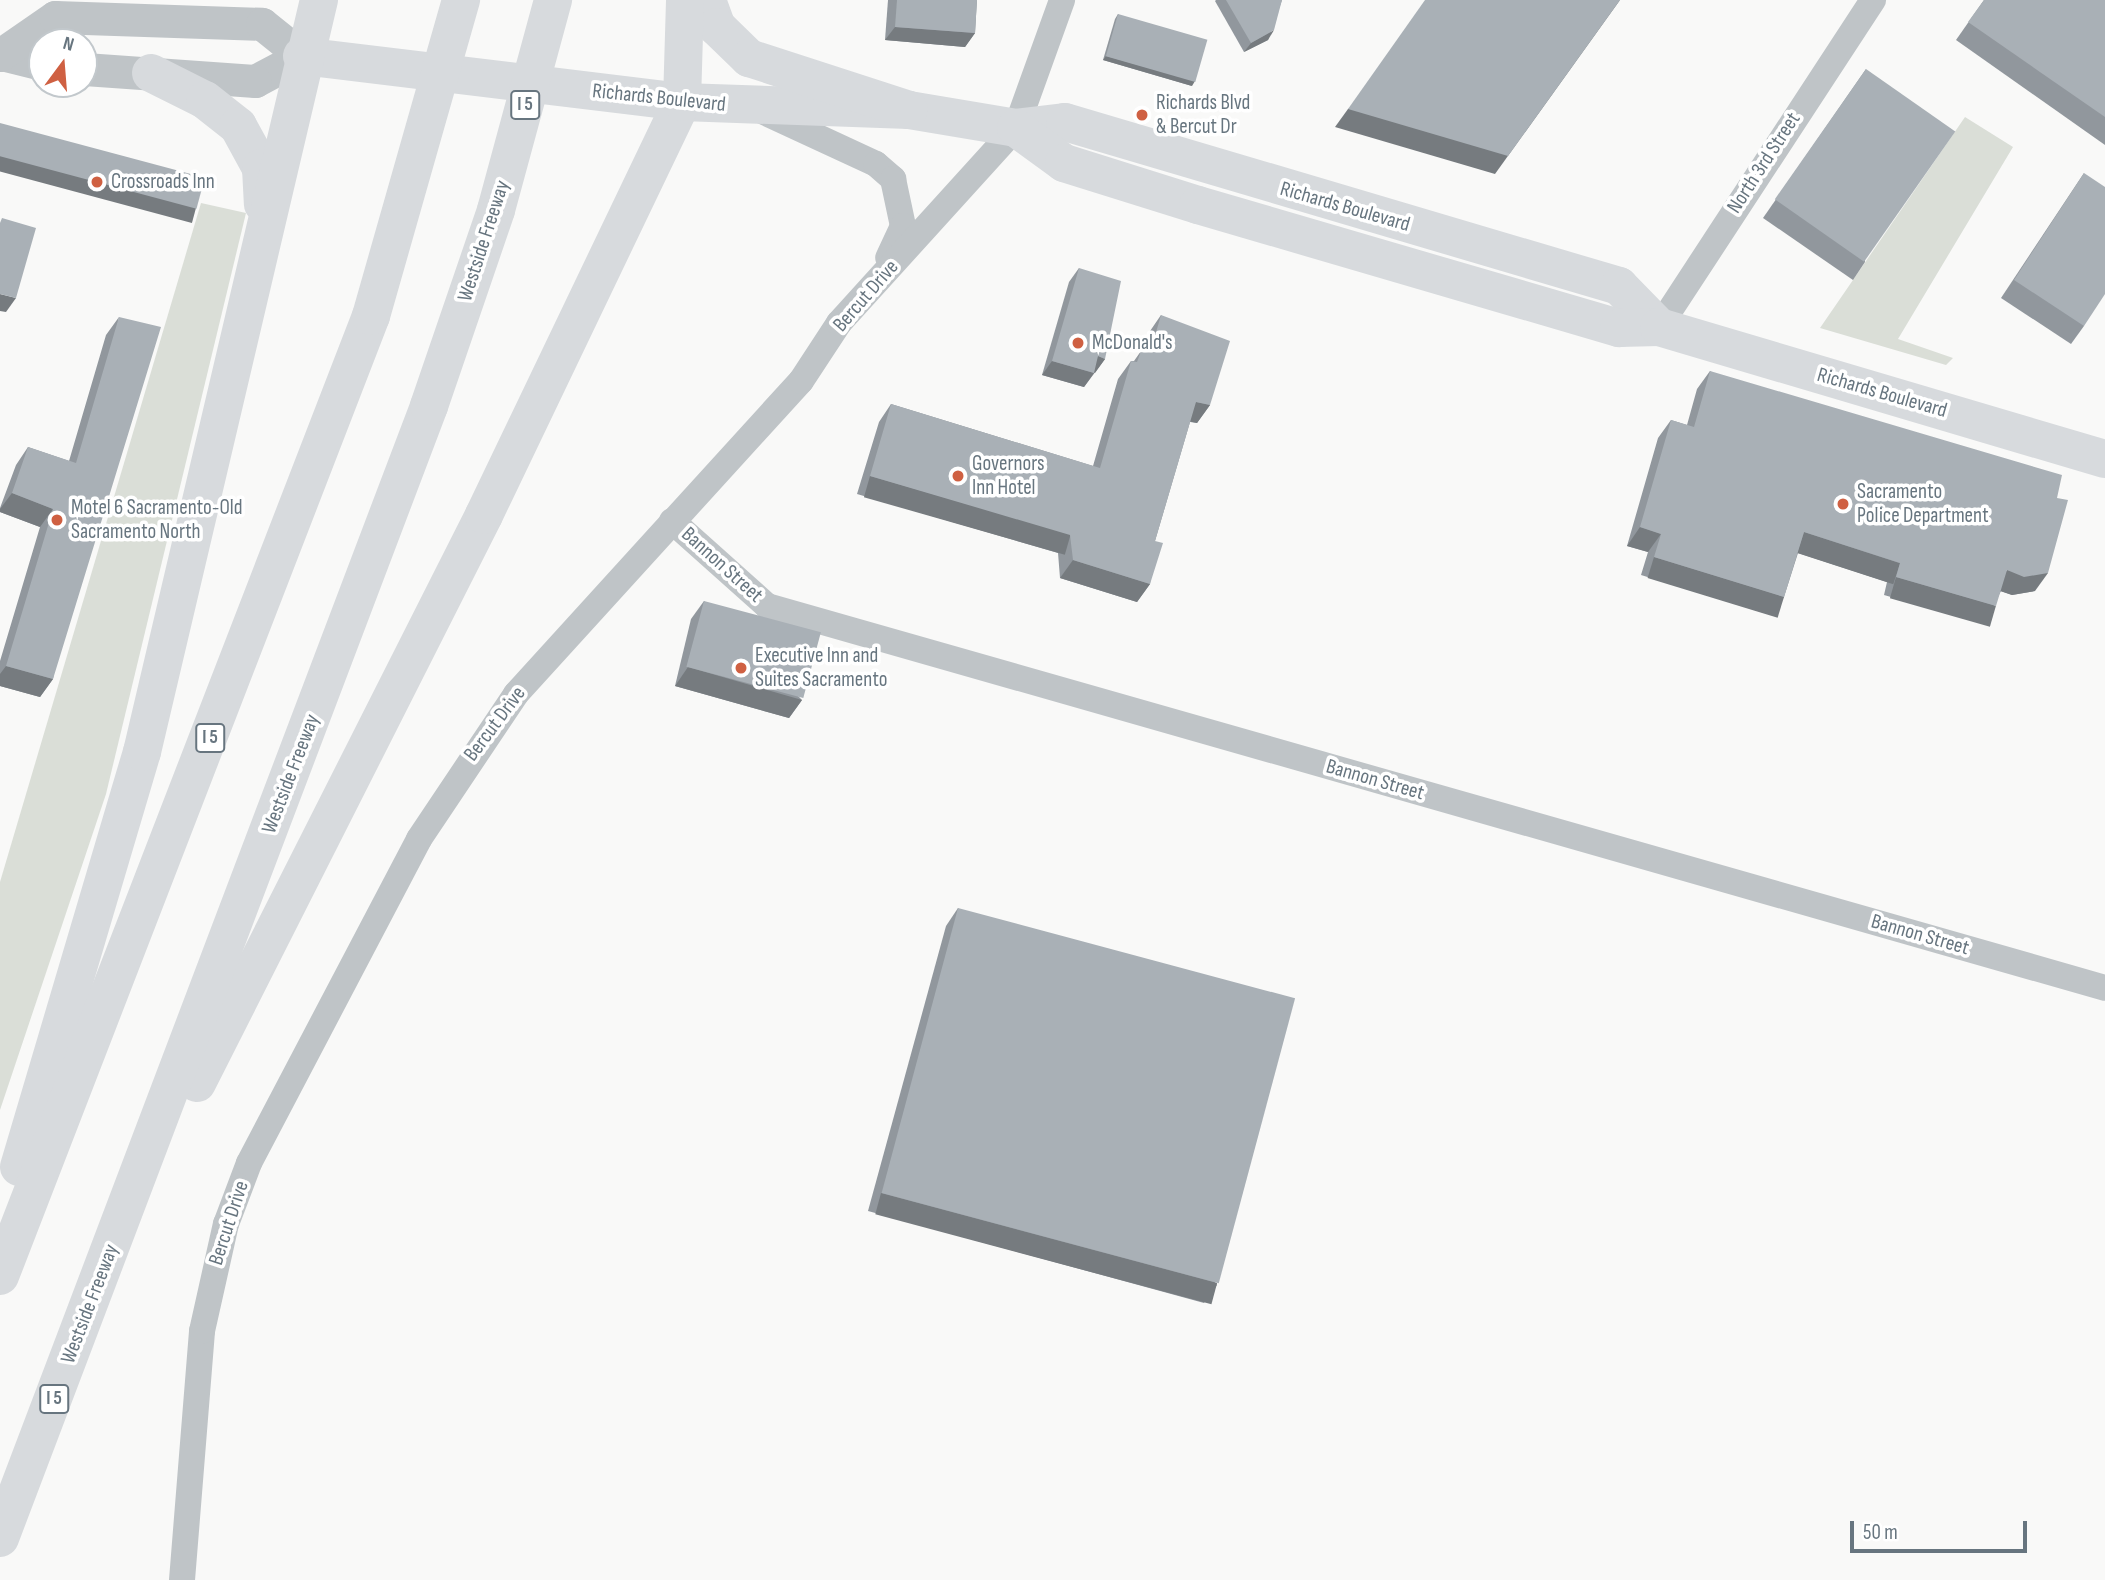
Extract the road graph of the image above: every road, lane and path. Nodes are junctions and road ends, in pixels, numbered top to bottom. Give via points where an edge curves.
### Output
1 (319, 0) edge
2 (553, 0) edge
3 (685, 0) edge
4 (707, 0) edge
5 (1062, 0) edge
6 (1873, 0) edge
7 (459, 6) edge
8 (1, 52) edge
9 (302, 56) junction
10 (28, 60) edge
11 (98, 70) edge
12 (151, 73) junction
13 (682, 102) junction
14 (753, 107) junction
15 (909, 110) junction
16 (1016, 128) junction
17 (264, 239) junction
18 (869, 290) junction
19 (1659, 327) junction
20 (2105, 459) edge
21 (672, 521) junction
22 (2105, 988) edge
23 (0, 1231) edge
24 (107, 1260) junction
25 (0, 1276) edge
26 (0, 1538) edge
27 (182, 1580) edge

1 - 9 main road
2 - 24 main road, Westside Freeway / I 5 via 496,210 429,406
3 - 13 main road
4 - 15 main road via 723,34 750,58
5 - 16 street, Bercut Drive
6 - 19 street, North 3rd Street
7 - 25 main road, I 5 via 405,195 323,446
8 - 9 street via 55,17 161,18 262,24
8 - 10 street
9 - 12 street via 255,81
9 - 13 main road, Richards Boulevard
9 - 17 main road
11 - 12 street
12 - 17 main road via 205,100 238,127 261,168
13 - 14 main road, Richards Boulevard
13 - 24 main road via 484,515
14 - 15 main road, Richards Boulevard
14 - 18 street via 876,164 899,188 903,226
15 - 16 main road, Richards Boulevard
16 - 18 street, Bercut Drive
16 - 19 main road, Richards Boulevard via 1065,122 1619,286
17 - 23 main road via 142,752
18 - 21 street, Bercut Drive via 801,381
19 - 20 main road, Richards Boulevard
21 - 22 street, Bannon Street via 767,606
21 - 27 street, Bercut Drive via 516,694 462,768 249,1163 214,1266 202,1331
24 - 26 main road, Westside Freeway / I 5

